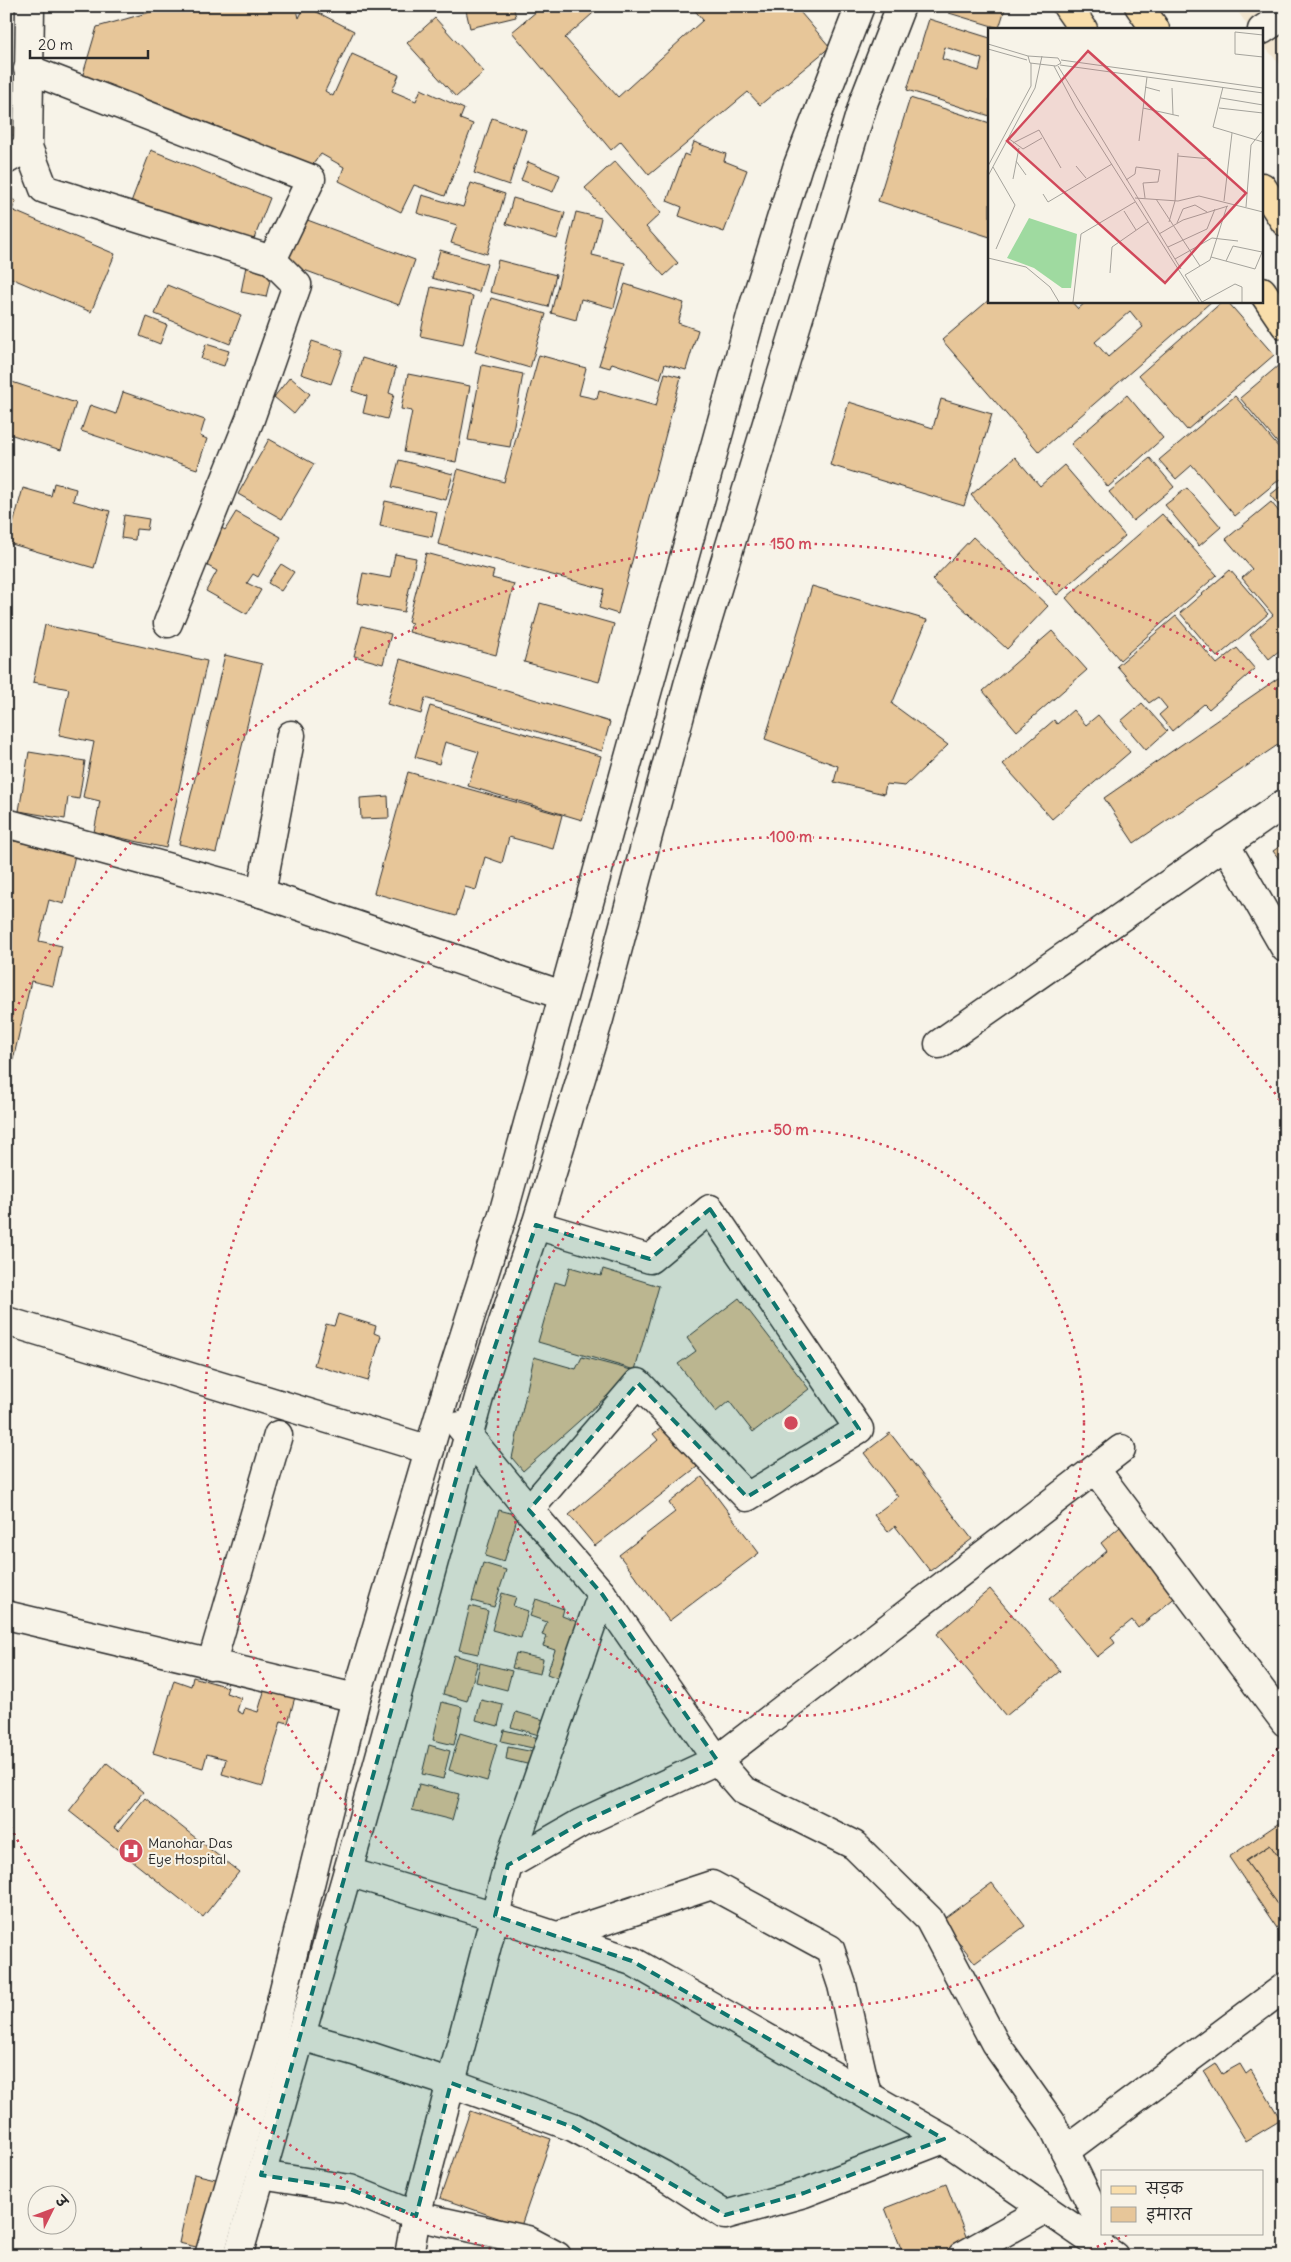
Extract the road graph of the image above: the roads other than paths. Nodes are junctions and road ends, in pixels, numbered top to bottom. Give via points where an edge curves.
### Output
1 (30, 6) edge
2 (860, 6) edge
3 (901, 6) edge
4 (1068, 6) edge
5 (1138, 6) edge
6 (1285, 15) edge
7 (1082, 28) edge
8 (1154, 28) edge
9 (1264, 29) edge
10 (28, 69) junction
11 (17, 154) edge
12 (1264, 190) edge
13 (1285, 222) edge
14 (272, 260) junction
15 (1264, 294) edge
16 (1285, 325) edge
17 (168, 623) dead end
18 (291, 735) dead end
19 (1285, 803) edge
20 (6, 823) edge
21 (1225, 844) junction
22 (261, 893) junction
23 (1285, 948) edge
24 (562, 995) junction
25 (939, 1044) dead end
26 (536, 1225) junction
27 (6, 1321) edge
28 (443, 1403) junction
29 (278, 1435) dead end
30 (469, 1437) junction
31 (1121, 1449) dead end
32 (430, 1450) junction
33 (1095, 1469) junction
34 (529, 1510) junction
35 (602, 1594) junction
36 (6, 1615) edge
37 (211, 1665) junction
38 (356, 1698) junction
39 (1285, 1722) edge
40 (717, 1760) junction
41 (508, 1865) junction
42 (348, 1872) junction
43 (495, 1916) junction
44 (558, 1936) junction
45 (1285, 1987) edge
46 (301, 2036) junction
47 (451, 2082) junction
48 (867, 2095) junction
49 (944, 2139) junction
50 (1065, 2151) junction
51 (261, 2175) junction
52 (1046, 2208) junction
53 (416, 2216) junction
54 (1101, 2225) edge
55 (1106, 2234) edge
56 (209, 2256) edge
57 (238, 2256) edge
58 (409, 2256) edge
59 (557, 2256) edge
60 (962, 2256) edge
61 (1115, 2256) edge

1 - 10 street
2 - 24 street via 798,165 755,303
3 - 26 street via 864,101 688,685 599,1018
4 - 7 main road
5 - 8 main road
6 - 9 street
10 - 11 street
10 - 14 street via 311,179
11 - 14 street via 44,189
12 - 13 main road
14 - 17 street via 297,285 250,419
15 - 16 main road
18 - 22 street
19 - 21 street
20 - 22 street
21 - 23 street
21 - 25 street
22 - 24 street
24 - 28 street via 502,1214
26 - 30 street via 485,1376
26 - 34 street via 650,1259 710,1209 859,1429 747,1497 638,1383
27 - 32 street
28 - 30 street
28 - 32 street
29 - 37 street
30 - 34 street
30 - 42 street
31 - 33 street
32 - 38 street
33 - 39 street
33 - 40 street
34 - 35 street
35 - 40 street
35 - 41 street
36 - 37 street
37 - 38 street
38 - 56 street via 273,2034
40 - 41 street via 581,1823
40 - 50 street via 743,1790 854,1845 929,1919 994,2043 1051,2122
41 - 43 street
42 - 43 street
42 - 46 street
43 - 44 street
43 - 47 street
44 - 48 street via 632,1961
44 - 48 street via 712,1885 830,1949 842,1985
45 - 50 street
46 - 47 street
46 - 51 street
47 - 49 street via 573,2127 663,2176 725,2215 804,2193
47 - 53 street
48 - 49 street
49 - 52 street
50 - 54 street
51 - 53 street via 350,2190
51 - 57 street
52 - 60 street
52 - 61 street
53 - 58 street
53 - 59 street via 527,2240
55 - 61 street

